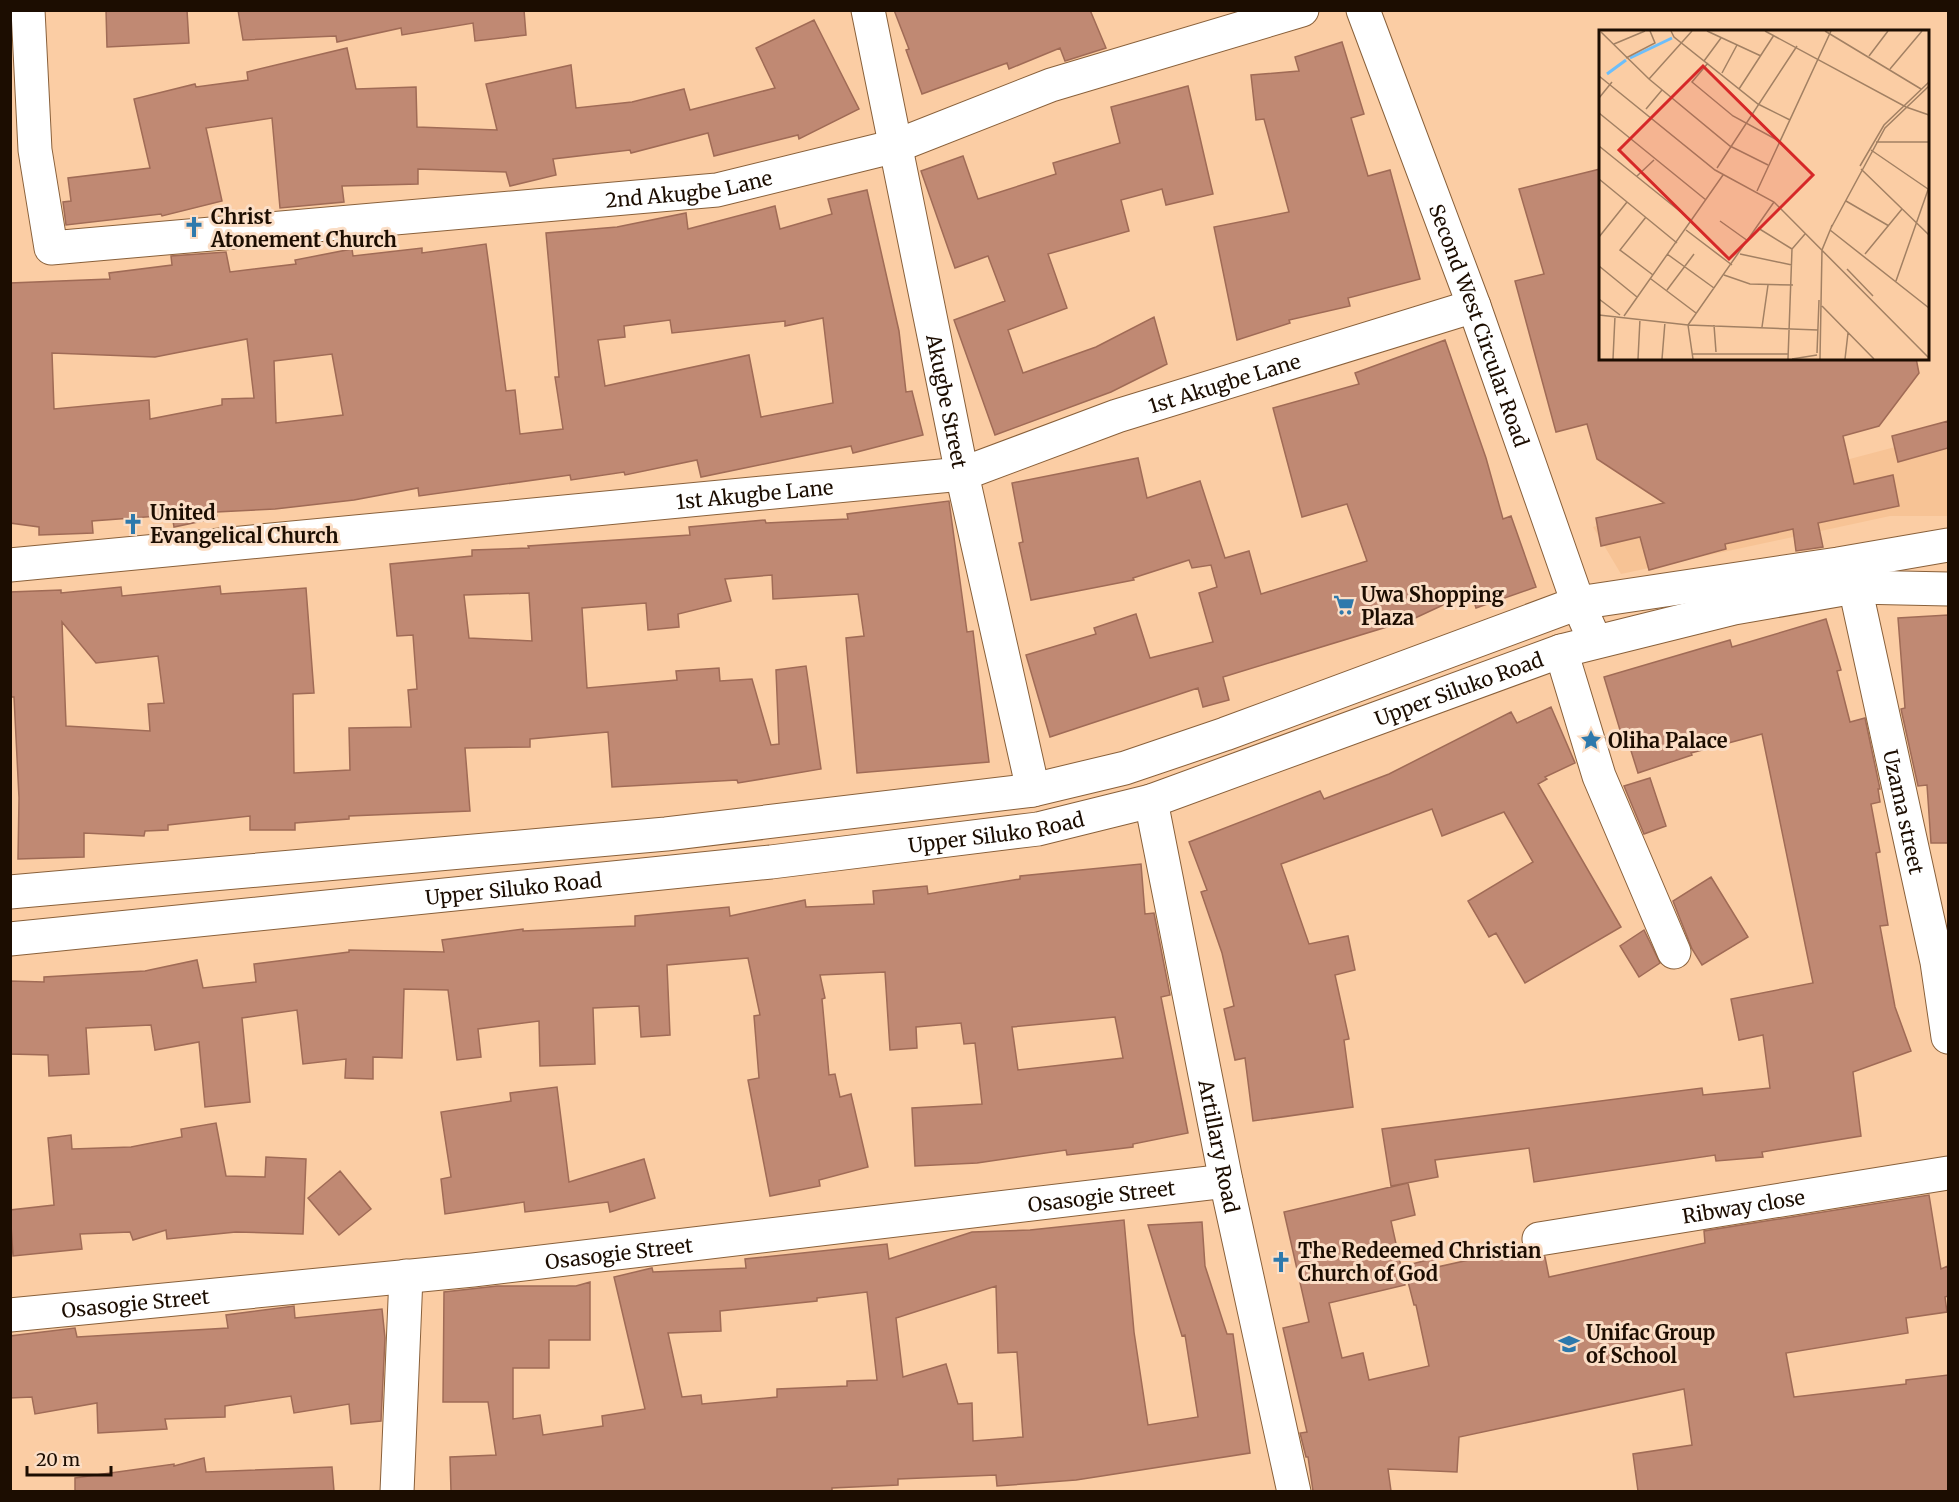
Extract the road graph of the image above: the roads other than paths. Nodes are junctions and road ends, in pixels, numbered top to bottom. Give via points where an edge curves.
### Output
1 (28, 10) edge
2 (868, 10) edge
3 (1302, 10) edge
4 (1363, 10) edge
5 (896, 146) junction
6 (1474, 306) junction
7 (962, 474) junction
8 (1948, 545) edge
9 (10, 565) edge
10 (1855, 587) junction
11 (1948, 589) edge
12 (1578, 603) junction
13 (1595, 641) junction
14 (1561, 651) junction
15 (1033, 790) junction
16 (1151, 801) junction
17 (10, 892) edge
18 (10, 939) edge
19 (1674, 952) dead end
20 (1943, 961) edge
21 (1948, 1037) edge
22 (1948, 1173) edge
23 (1226, 1181) junction
24 (1539, 1239) dead end
25 (406, 1276) junction
26 (10, 1315) edge
27 (397, 1491) edge
28 (1289, 1491) edge

1 - 5 street, 2nd Akugbe Lane via 35,150 51,248 717,190
2 - 5 street, Akugbe Street
3 - 5 street, 2nd Akugbe Lane via 1051,85
4 - 6 street, Second West Circular Road
5 - 7 street, Akugbe Street
6 - 7 street, 1st Akugbe Lane via 1117,416
6 - 12 street, Second West Circular Road
7 - 9 street, 1st Akugbe Lane
7 - 15 street, Akugbe Street
8 - 12 street, Upper Siluko Road
10 - 11 street, Upper Siluko Road
10 - 13 street, Upper Siluko Road via 1734,608
10 - 20 street, Uzama street
12 - 13 street, Second West Circular Road
12 - 15 street, Upper Siluko Road via 1226,734 1125,768
13 - 14 street, Upper Siluko Road
14 - 16 street, Upper Siluko Road
14 - 19 street via 1599,776
15 - 17 street, Upper Siluko Road via 666,834
16 - 18 street, Upper Siluko Road via 1038,829 783,860
16 - 23 street, Artillary Road
20 - 21 street, Uzama street
22 - 24 street, Ribway close
23 - 25 street, Osasogie Street
23 - 28 street, Artillary Road
25 - 26 street, Osasogie Street
25 - 27 street

